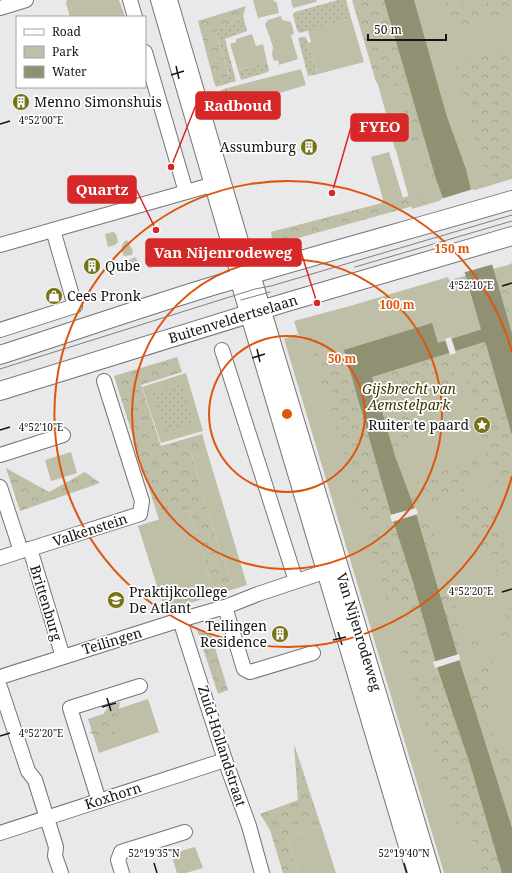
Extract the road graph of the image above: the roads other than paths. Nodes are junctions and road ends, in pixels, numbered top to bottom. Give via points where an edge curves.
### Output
1 (130, 0) edge
2 (158, 0) edge
3 (170, 0) edge
4 (18, 1) edge
5 (0, 8) edge
6 (135, 16) edge
7 (146, 55) edge
8 (211, 185) junction
9 (186, 192) junction
10 (512, 200) edge
11 (53, 230) junction
12 (504, 238) edge
13 (0, 245) edge
14 (245, 276) junction
15 (255, 312) junction
16 (0, 330) edge
17 (222, 350) dead end
18 (0, 354) edge
19 (104, 381) dead end
20 (0, 391) edge
21 (63, 435) dead end
22 (0, 455) edge
23 (0, 487) edge
24 (25, 550) junction
25 (0, 558) edge
26 (333, 569) junction
27 (296, 581) junction
28 (225, 607) junction
29 (180, 620) junction
30 (313, 653) dead end
31 (63, 657) junction
32 (0, 677) edge
33 (140, 686) dead end
34 (0, 687) edge
35 (225, 760) junction
36 (99, 801) junction
37 (46, 818) junction
38 (185, 832) dead end
39 (0, 833) edge
40 (61, 873) edge
41 (122, 873) edge
42 (262, 873) edge
43 (416, 873) edge
44 (431, 873) edge

1 - 6 street
2 - 8 street, Van Nijenrodeweg
3 - 14 street, Van Nijenrodeweg
4 - 5 street
7 - 9 street
8 - 9 street
8 - 14 street, Van Nijenrodeweg
9 - 11 street
10 - 14 main road
11 - 13 street
11 - 16 street via 75,306
12 - 15 main road, Buitenveldertselaan
14 - 15 main road, Van Nijenrodeweg
14 - 18 main road
15 - 20 main road, Buitenveldertselaan
15 - 26 main road, Van Nijenrodeweg
17 - 27 street
19 - 24 street, Valkenstein via 142,501 140,514
21 - 22 street
23 - 24 street, Brittenburg
24 - 25 street, Valkenstein
24 - 31 street, Brittenburg
26 - 27 street, Teilingen
26 - 43 main road, Van Nijenrodeweg
26 - 44 main road, Van Nijenrodeweg
27 - 28 street, Teilingen
28 - 29 street, Teilingen
28 - 30 street via 244,670 250,672
29 - 31 street, Teilingen
29 - 35 street, Zuid-Hollandstraat
31 - 32 street, Teilingen
33 - 36 street via 70,708
34 - 37 street via 28,771 35,780
35 - 36 street, Koxhorn
35 - 42 street, Zuid-Hollandstraat via 249,826
36 - 37 street, Koxhorn
37 - 39 street, Koxhorn
37 - 40 street via 56,847
38 - 41 street via 121,852 118,860

